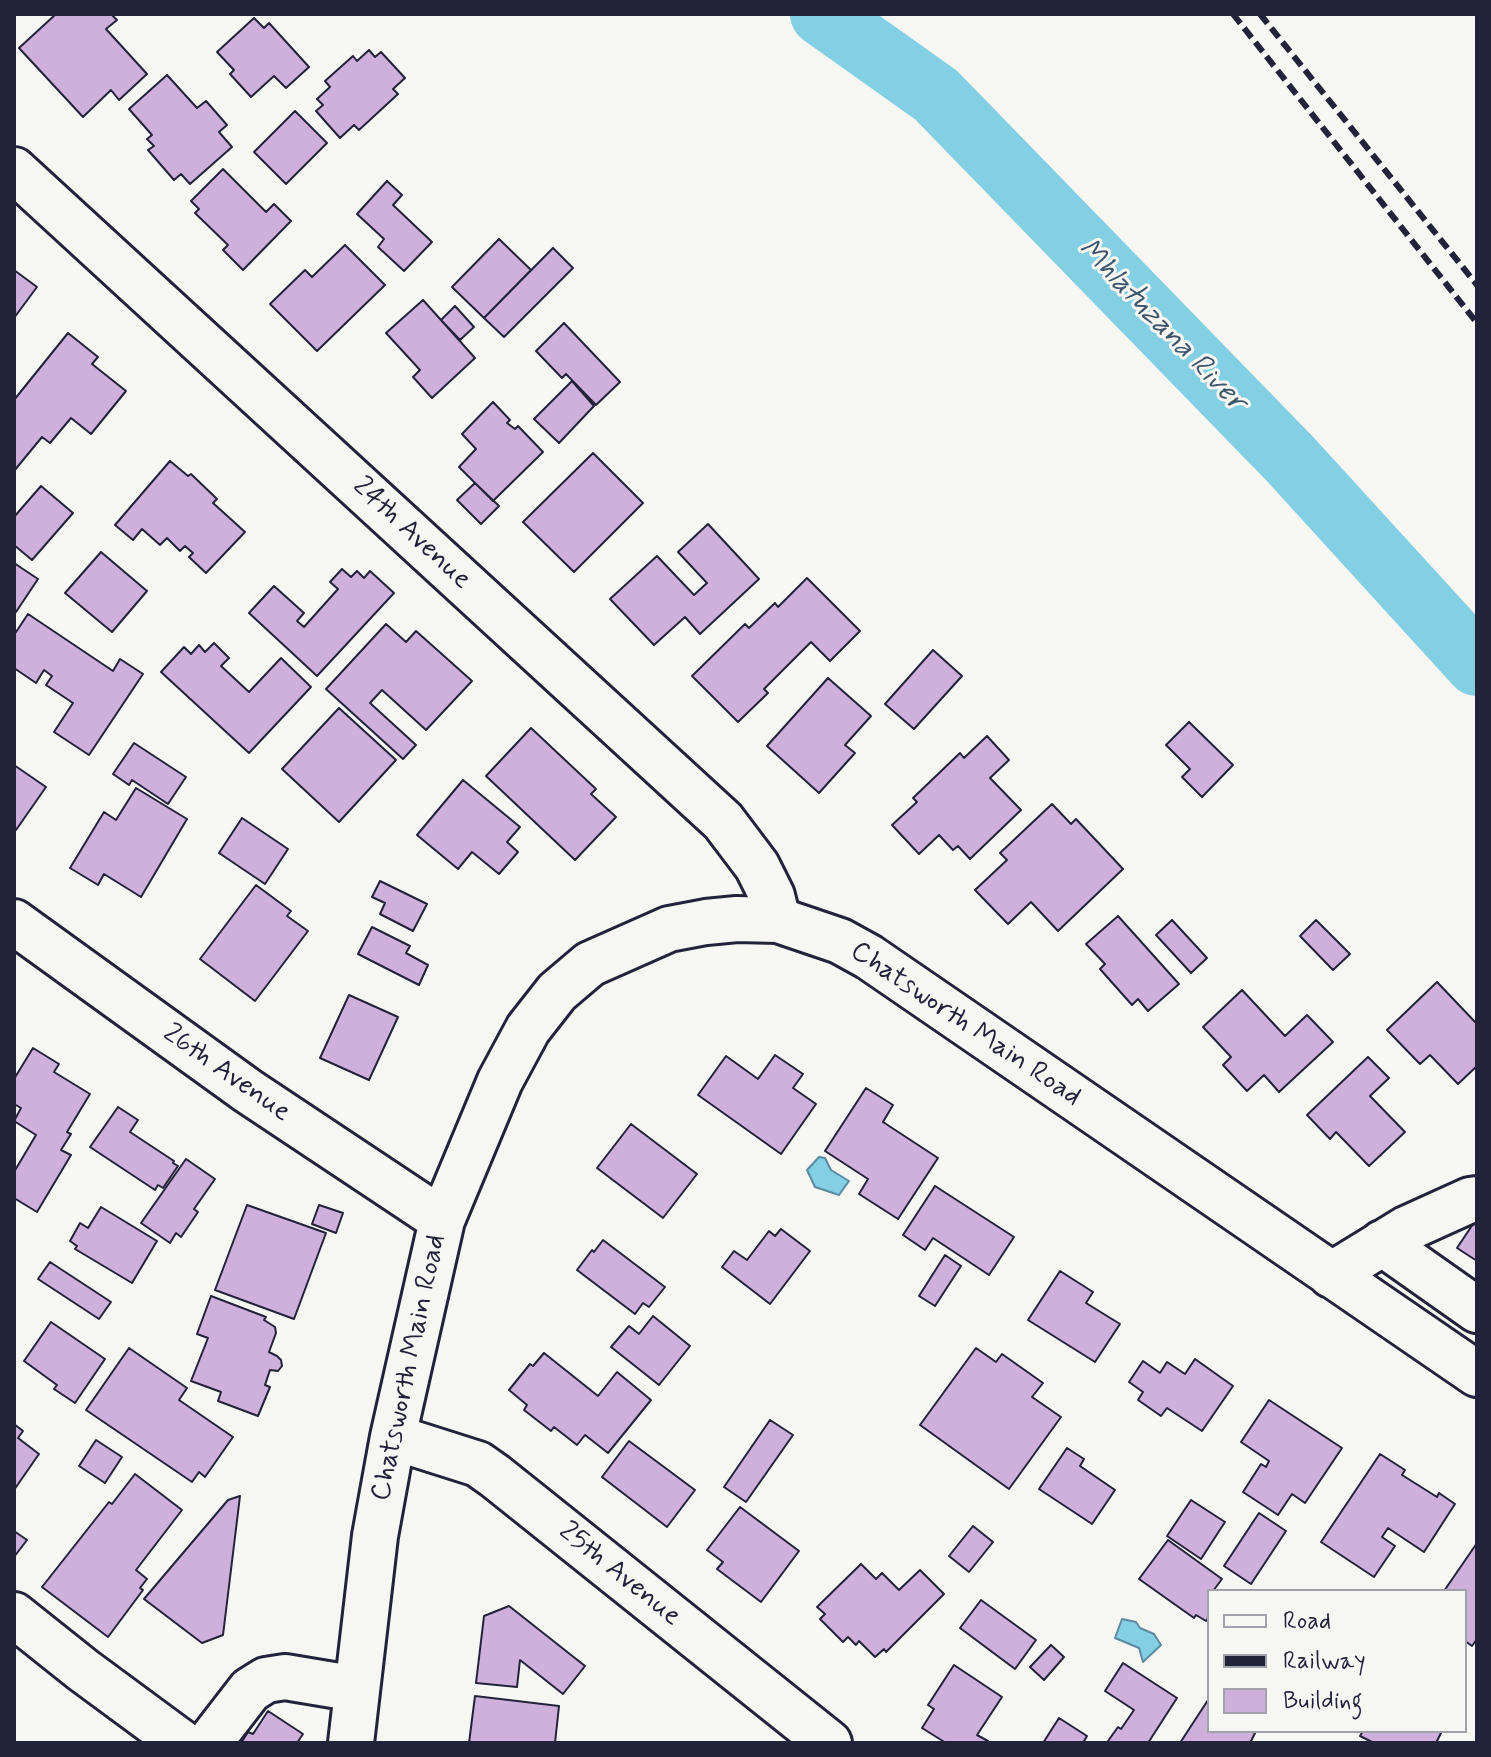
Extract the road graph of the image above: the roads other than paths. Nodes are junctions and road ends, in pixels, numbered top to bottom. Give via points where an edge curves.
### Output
1 (14, 170) edge
2 (778, 920) junction
3 (14, 922) edge
4 (1477, 1199) edge
5 (442, 1220) junction
6 (1382, 1243) junction
7 (1331, 1275) junction
8 (1477, 1310) edge
9 (1477, 1374) edge
10 (393, 1437) junction
11 (14, 1615) edge
12 (357, 1689) junction
13 (182, 1743) edge
14 (209, 1743) edge
15 (351, 1743) edge
16 (829, 1743) edge

1 - 2 street, 24th Avenue via 723,821 757,866
2 - 5 street, Chatsworth Main Road via 737,919 669,929 590,964 557,992 528,1029 500,1081
2 - 7 street, Chatsworth Main Road via 869,957
3 - 5 street, 26th Avenue via 248,1091
4 - 6 street
5 - 10 street, Chatsworth Main Road
6 - 7 street
6 - 8 street
7 - 9 street, Chatsworth Main Road
10 - 12 street, Chatsworth Main Road
10 - 16 street, 25th Avenue via 478,1464
11 - 13 street
12 - 14 street via 285,1677 266,1680 250,1690
12 - 15 street, Chatsworth Main Road

